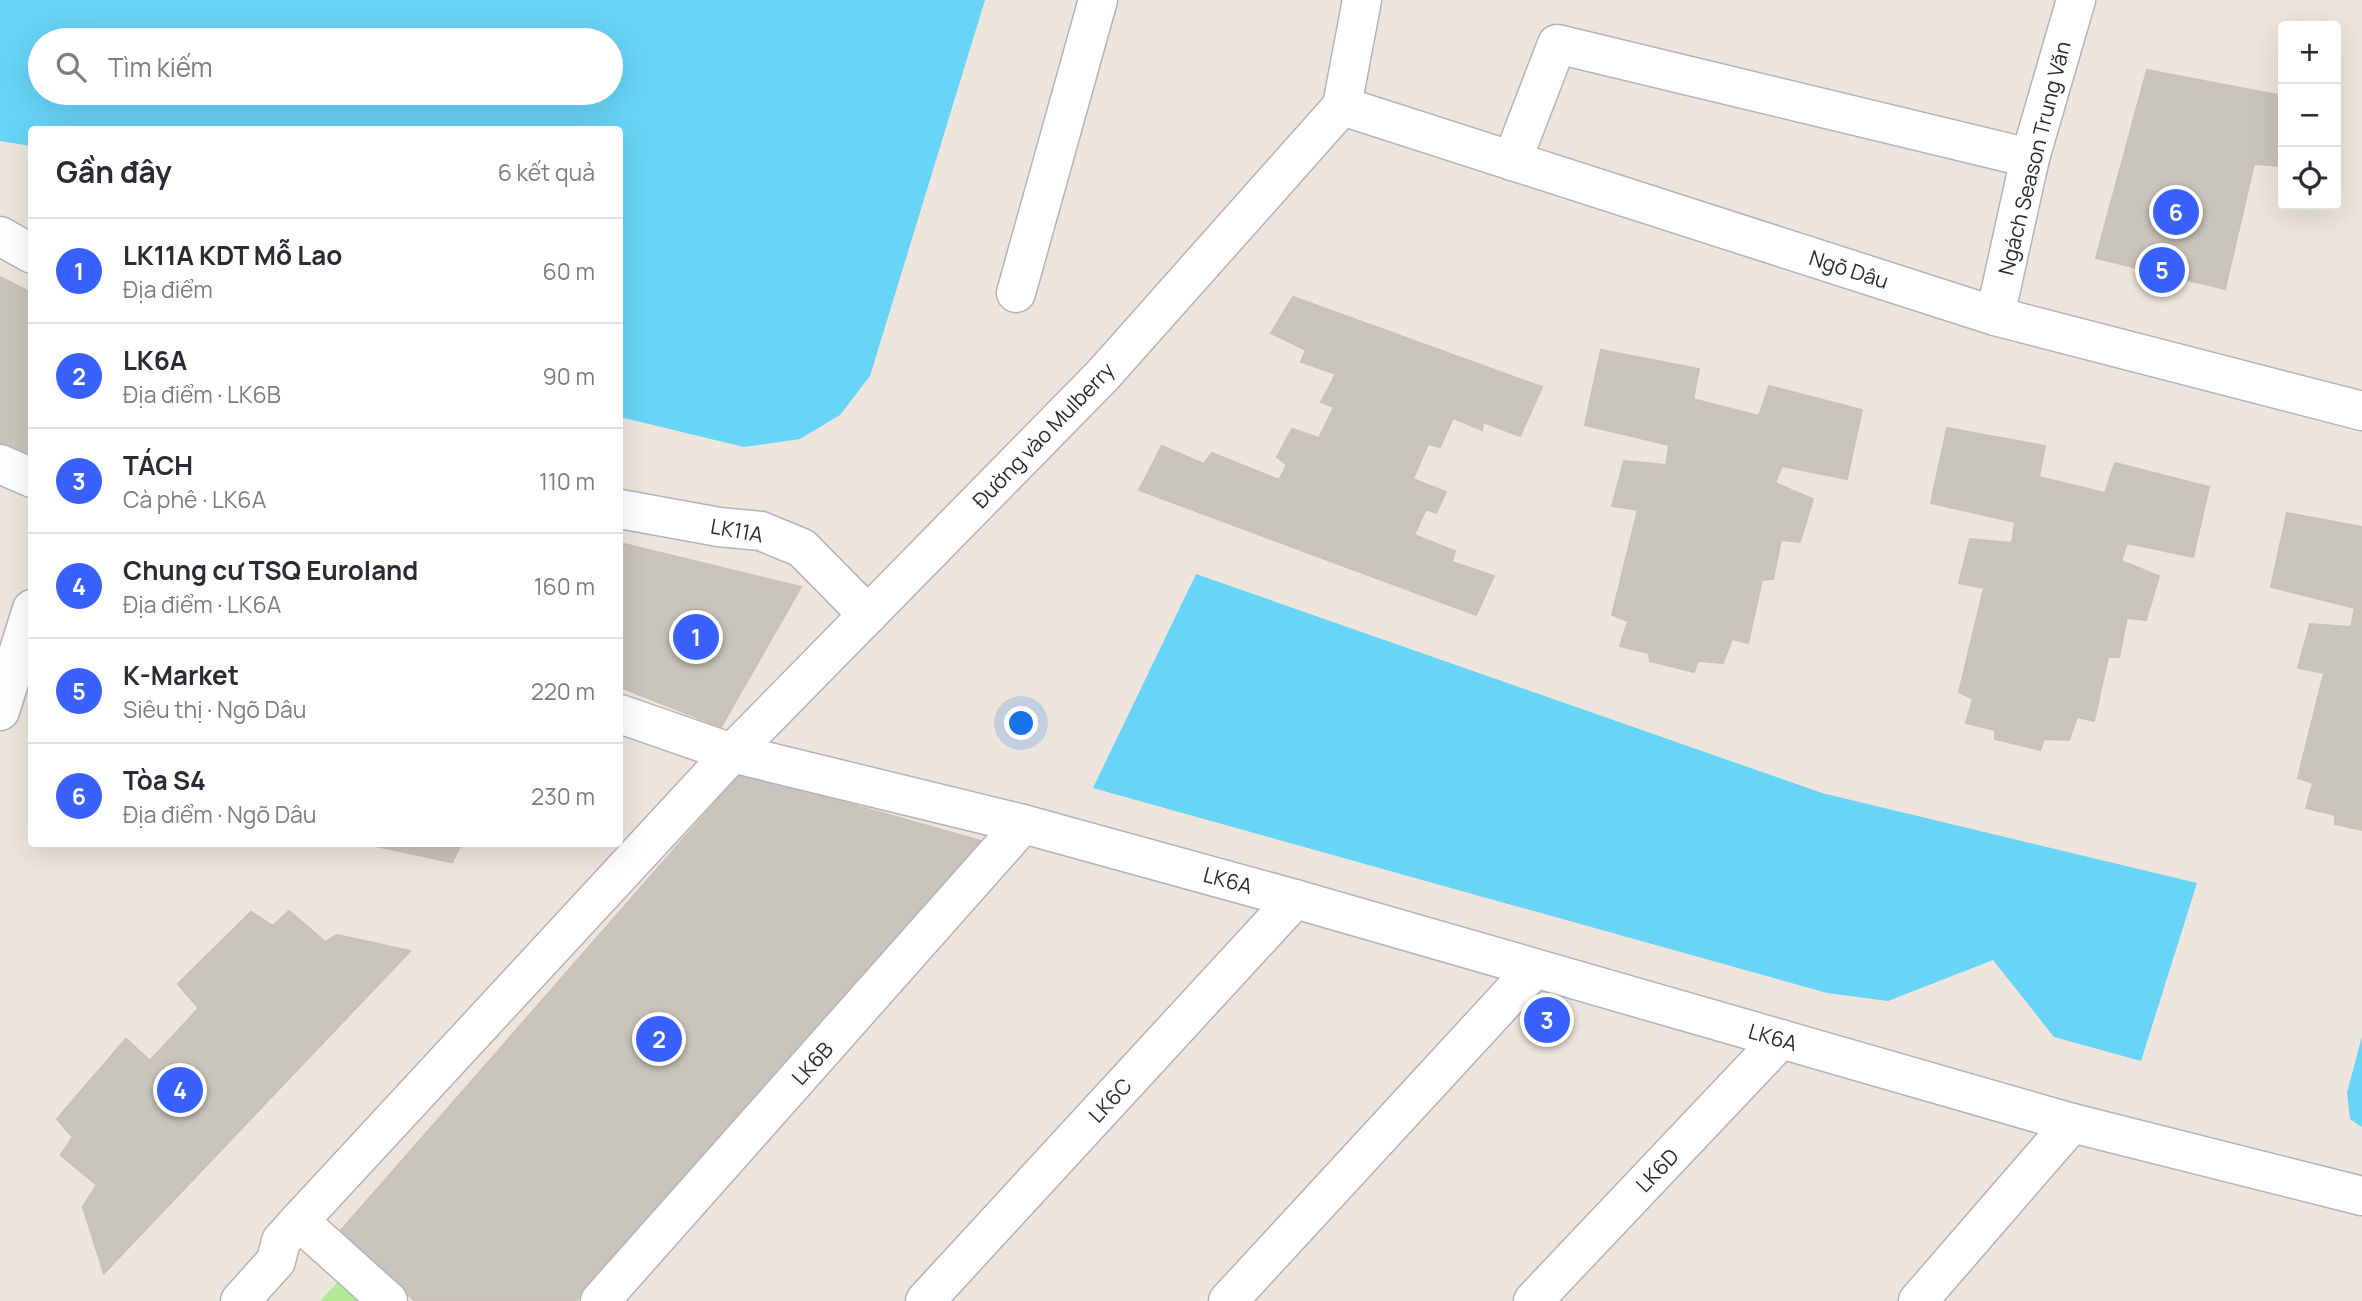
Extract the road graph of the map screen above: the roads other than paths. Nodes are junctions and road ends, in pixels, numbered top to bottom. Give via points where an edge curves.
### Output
1 (1098, 0) edge
2 (1362, 0) edge
3 (2076, 0) edge
4 (1342, 106) junction
5 (2030, 158) junction
6 (1512, 161) junction
7 (0, 236) edge
8 (28, 252) edge
9 (1016, 293) dead end
10 (1995, 316) junction
11 (2362, 411) edge
12 (0, 464) edge
13 (28, 476) edge
14 (623, 510) edge
15 (868, 615) junction
16 (28, 622) edge
17 (0, 711) edge
18 (623, 715) edge
19 (732, 753) junction
20 (1023, 824) junction
21 (1295, 899) junction
22 (1534, 969) junction
23 (1781, 1039) junction
24 (2072, 1123) junction
25 (2362, 1196) edge
26 (290, 1231) junction
27 (212, 1301) edge
28 (240, 1301) edge
29 (388, 1301) edge
30 (600, 1301) edge
31 (925, 1301) edge
32 (1228, 1301) edge
33 (1533, 1301) edge
34 (1918, 1301) edge

1 - 9 street
2 - 4 street
3 - 5 street, Ngách Season Trung Văn
4 - 6 street, Ngõ Dâu
4 - 15 street, Đường vào Mulberry via 1103,375
5 - 6 street via 1557,44
5 - 10 street, Ngách Season Trung Văn
6 - 10 street, Ngõ Dâu
7 - 8 street
10 - 11 street, Ngõ Dâu
12 - 13 street
14 - 15 street, LK11A via 761,531 802,548
15 - 19 street, Đường vào Mulberry
16 - 17 street
18 - 19 street, LK6A
19 - 20 street, LK6A
19 - 26 street
20 - 21 street, LK6A
20 - 30 street, LK6B
21 - 22 street, LK6A
21 - 31 street, LK6C
22 - 23 street, LK6A
22 - 32 street
23 - 24 street, LK6A
23 - 33 street, LK6D
24 - 25 street, LK6A
24 - 34 street
26 - 27 street via 262,1246
26 - 28 street via 276,1261
26 - 29 street

